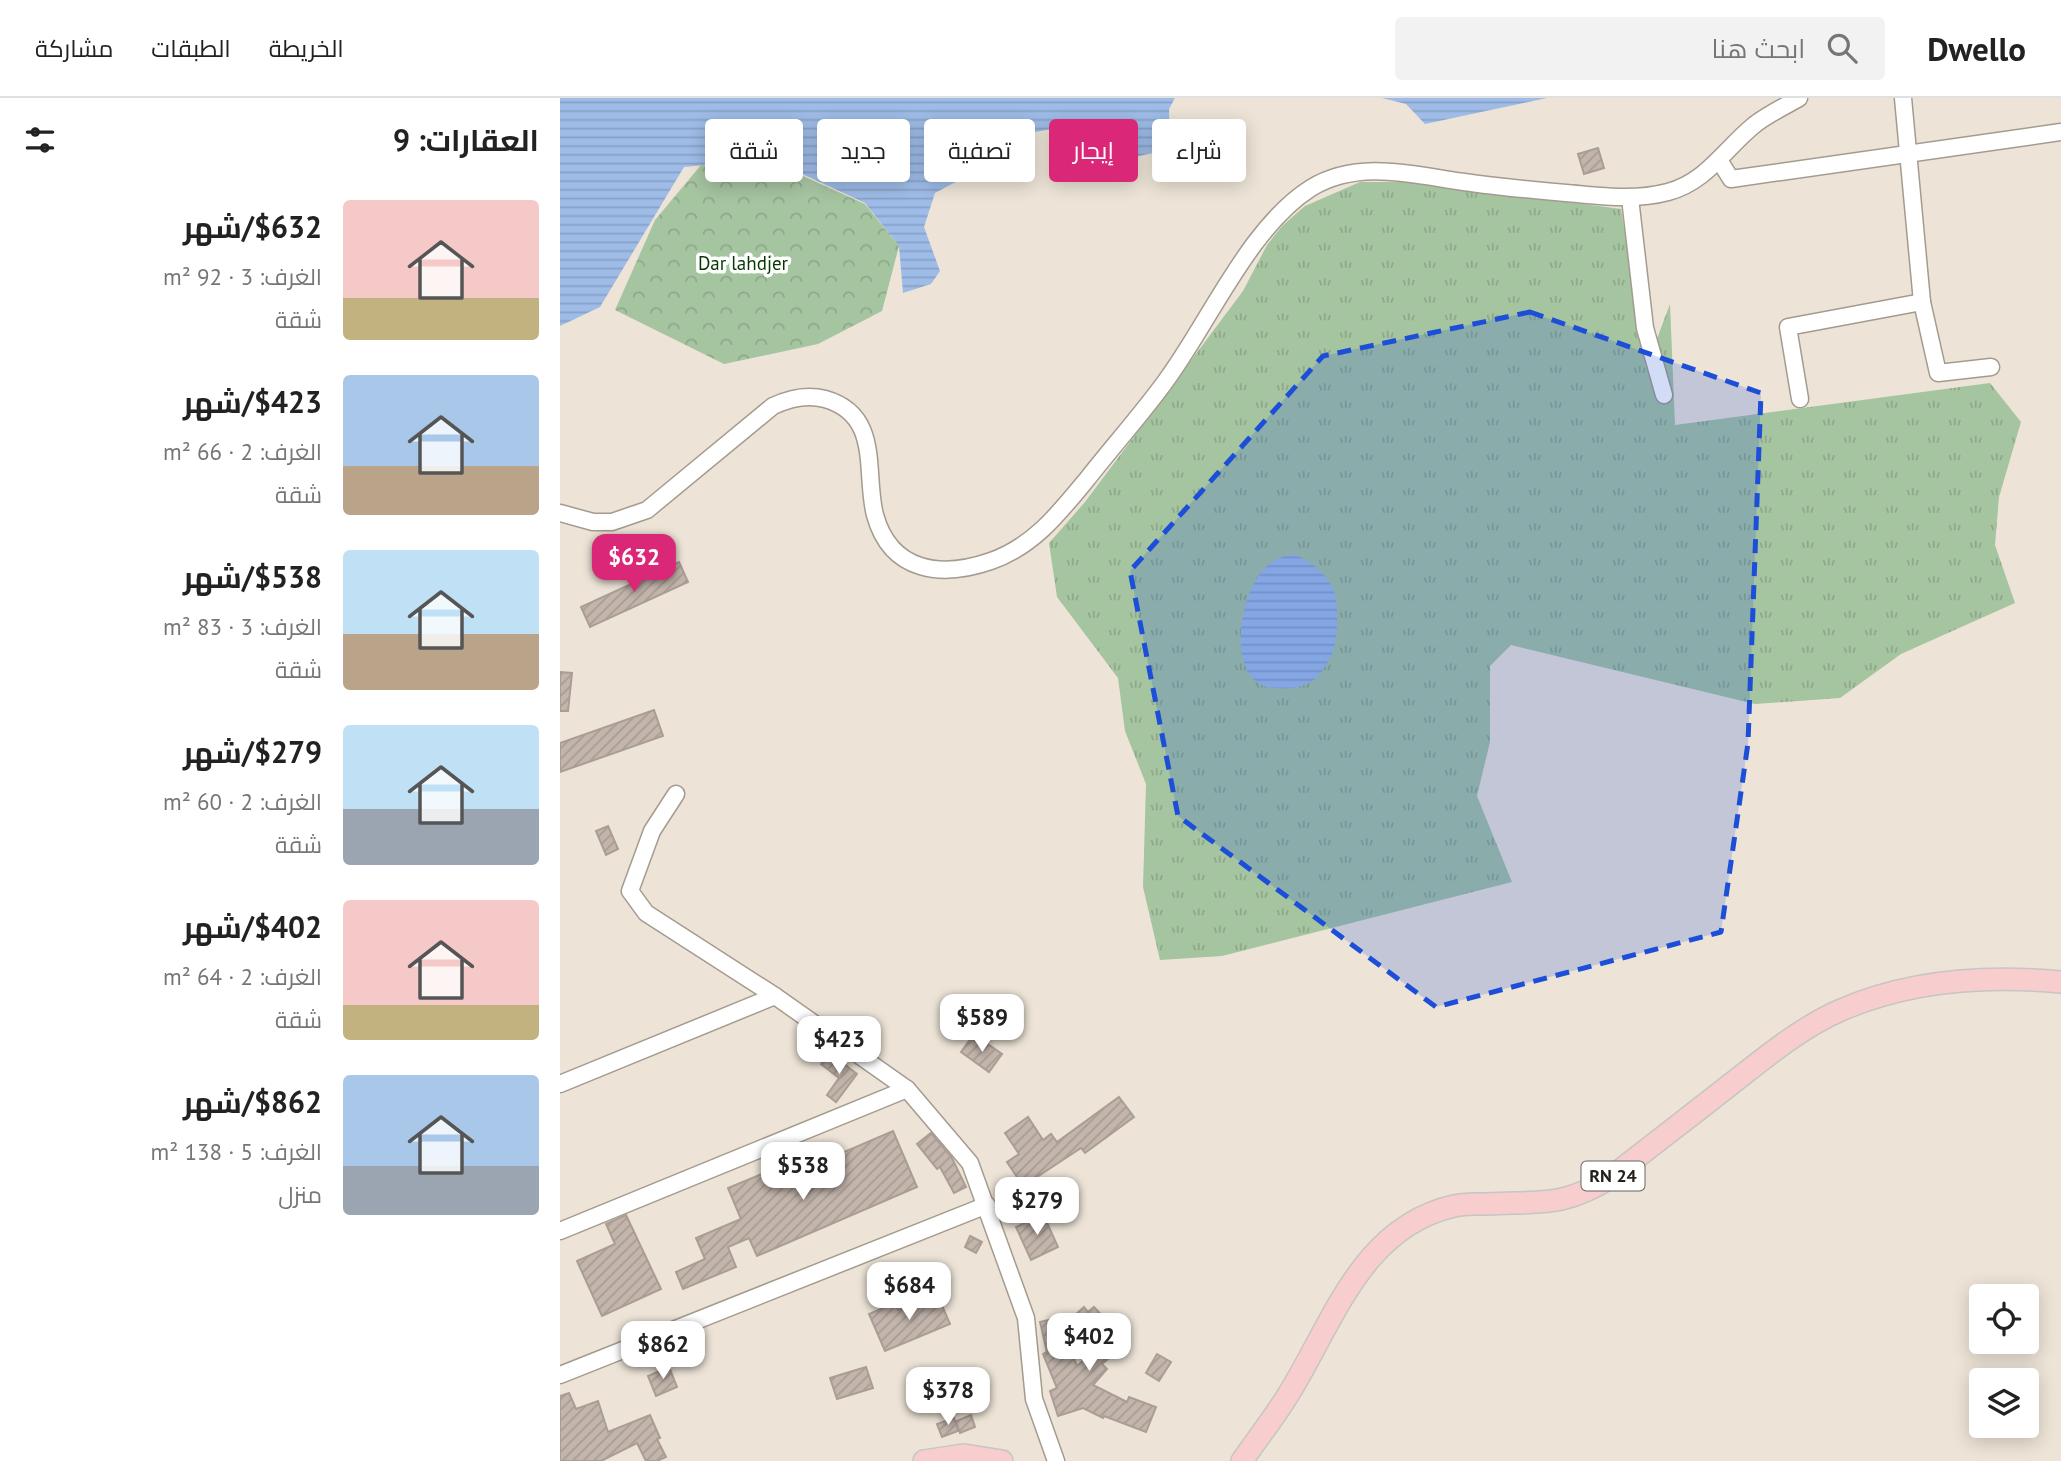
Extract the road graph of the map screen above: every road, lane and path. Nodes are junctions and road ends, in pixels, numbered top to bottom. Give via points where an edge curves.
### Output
1 (1799, 98) edge
2 (1903, 98) edge
3 (2061, 132) edge
4 (1908, 155) junction
5 (1719, 160) junction
6 (1630, 198) junction
7 (1922, 302) junction
8 (1991, 367) dead end
9 (1664, 395) dead end
10 (1800, 399) dead end
11 (560, 513) edge
12 (676, 794) dead end
13 (2061, 982) edge
14 (775, 996) junction
15 (560, 1084) edge
16 (908, 1089) junction
17 (987, 1205) junction
18 (560, 1231) edge
19 (560, 1375) edge
20 (924, 1461) edge
21 (1002, 1461) edge
22 (1056, 1461) edge
23 (1242, 1461) edge

1 - 5 street via 1755,124
2 - 4 street
3 - 4 street
4 - 5 street via 1731,179
4 - 7 street
5 - 6 street via 1687,185
6 - 9 street via 1645,328
6 - 11 street via 1527,190 1392,171 1365,170 1314,186 1263,231 1166,382 1050,524 1023,546 993,561 960,569 926,569 899,554 875,513 861,426 845,409 817,397 794,398 773,406 647,510 612,522
7 - 8 street via 1938,373
7 - 10 street via 1788,327
12 - 14 street via 652,831 629,891 646,913
13 - 23 main road, RN 24 via 1948,982 1893,991 1840,1010 1791,1037 1591,1190 1540,1204 1456,1205 1424,1215 1370,1256 1287,1396
14 - 15 street
14 - 16 street
16 - 17 street via 970,1163
16 - 18 street
17 - 19 street
17 - 22 street via 1026,1318 1034,1399
20 - 21 main road via 964,1455

